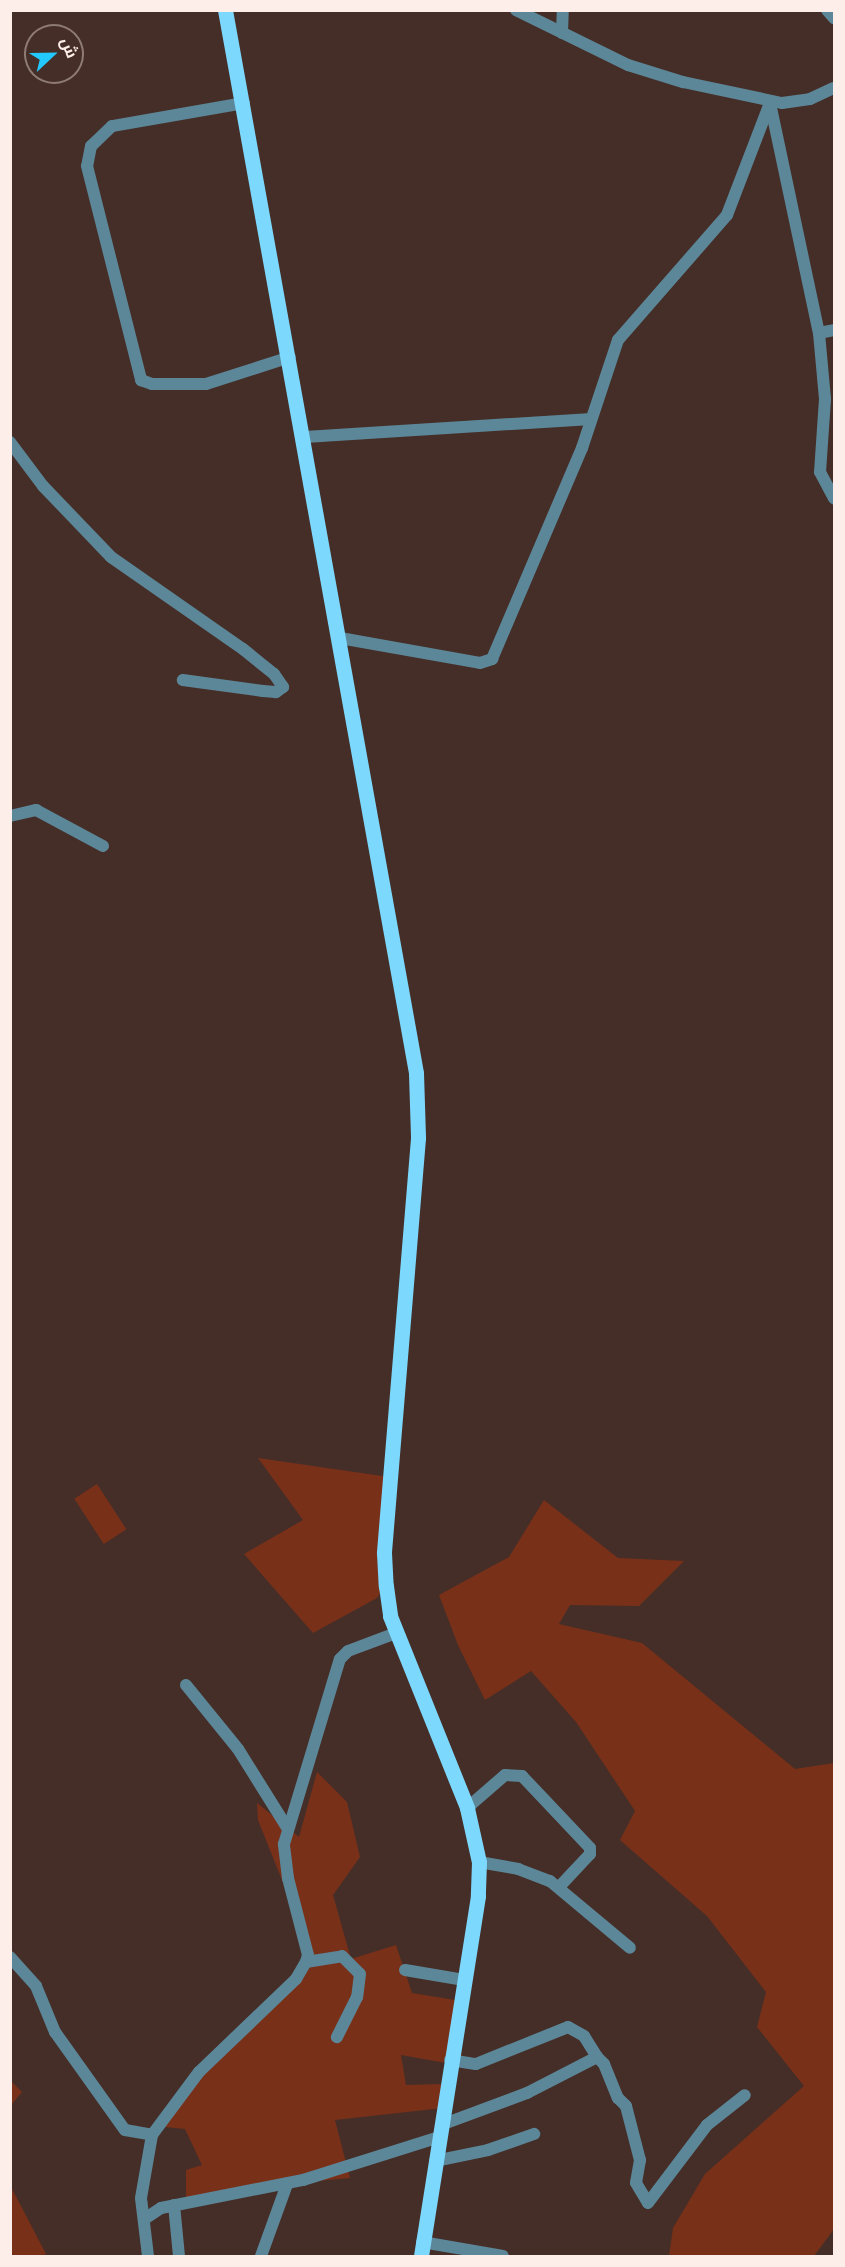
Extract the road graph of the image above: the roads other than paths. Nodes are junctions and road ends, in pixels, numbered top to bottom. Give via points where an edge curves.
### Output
1 (225, 10) edge
2 (516, 10) edge
3 (563, 10) edge
4 (827, 10) edge
5 (834, 18) edge
6 (562, 33) junction
7 (834, 88) edge
8 (244, 103) junction
9 (770, 103) junction
10 (834, 330) edge
11 (819, 333) junction
12 (290, 357) junction
13 (591, 419) junction
14 (305, 437) junction
15 (12, 446) edge
16 (834, 498) edge
17 (340, 638) junction
18 (183, 680) dead end
19 (10, 816) edge
20 (103, 846) dead end
21 (396, 1634) junction
22 (186, 1685) dead end
23 (467, 1808) junction
24 (288, 1829) junction
25 (479, 1862) junction
26 (559, 1887) junction
27 (630, 1948) dead end
28 (10, 1958) edge
29 (306, 1962) junction
30 (405, 1970) dead end
31 (464, 1980) junction
32 (337, 2037) dead end
33 (597, 2057) junction
34 (450, 2060) junction
35 (745, 2095) dead end
36 (440, 2131) junction
37 (534, 2134) dead end
38 (152, 2135) junction
39 (435, 2161) junction
40 (287, 2184) junction
41 (174, 2205) junction
42 (146, 2218) junction
43 (421, 2249) edge
44 (148, 2256) edge
45 (179, 2256) edge
46 (261, 2256) edge
47 (504, 2256) edge

1 - 8 main road
2 - 6 street
3 - 6 street
4 - 5 street
6 - 9 street via 628,65
7 - 9 street via 799,102
8 - 12 main road
8 - 12 street via 112,126 91,146 87,166 141,380 152,384 206,384
9 - 11 street
9 - 13 street via 727,215 618,340
10 - 11 street
11 - 16 street via 825,399 820,472
12 - 14 main road
13 - 14 street
13 - 17 street via 492,659 480,663
14 - 17 main road
15 - 18 street via 111,557 243,649 274,674 283,687 276,692 262,692
17 - 21 main road via 417,1073 418,1138 384,1553 390,1616
19 - 20 street via 36,810
21 - 23 main road
21 - 24 street via 348,1651 340,1659
22 - 24 street via 238,1749
23 - 25 main road
23 - 26 street via 505,1775 522,1776 590,1848 590,1854
24 - 29 street via 284,1855 307,1947
25 - 26 street via 534,1874
25 - 31 main road via 478,1896
26 - 27 street
28 - 38 street via 36,1986 55,2032 125,2130
29 - 32 street via 342,1956 360,1974 357,1997
29 - 38 street via 296,1979 199,2072
30 - 31 street
31 - 34 main road
33 - 34 street via 584,2036 567,2027 476,2064
33 - 35 street via 626,2106 640,2160 636,2183 648,2203 707,2125
33 - 36 street
34 - 36 main road
36 - 39 main road
36 - 40 street
37 - 39 street via 488,2150
38 - 42 street via 141,2198
39 - 43 main road
40 - 41 street
40 - 46 street
41 - 42 street via 154,2210
41 - 45 street
42 - 44 street
43 - 47 street

